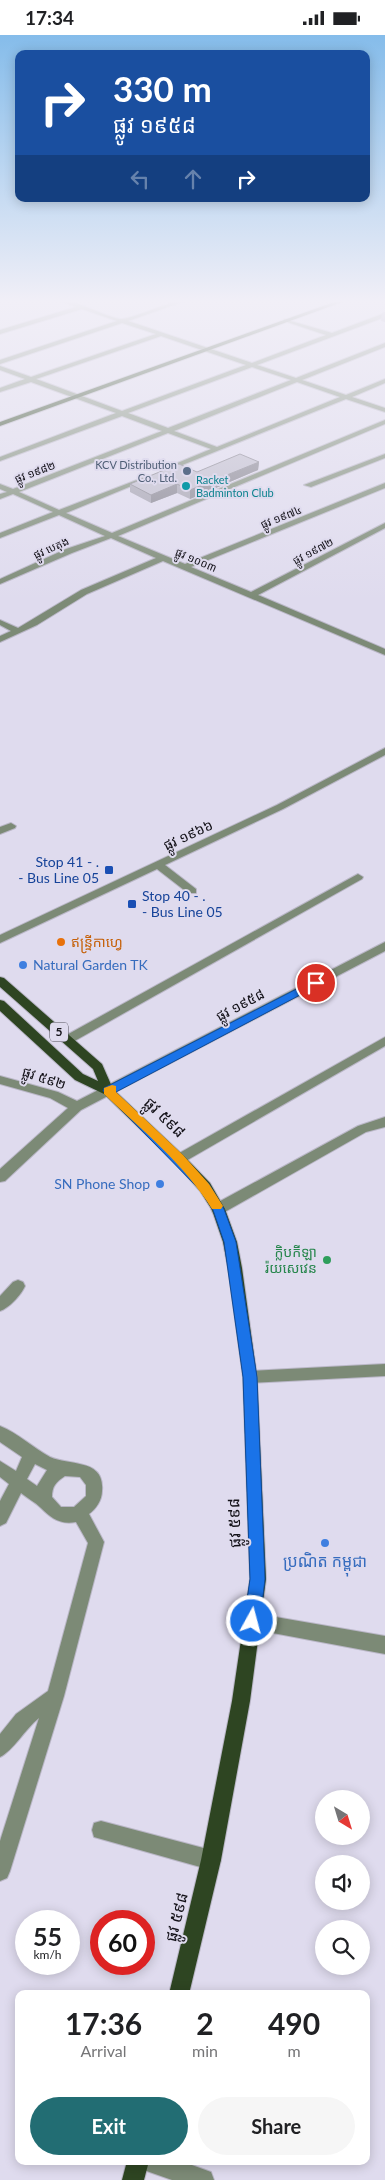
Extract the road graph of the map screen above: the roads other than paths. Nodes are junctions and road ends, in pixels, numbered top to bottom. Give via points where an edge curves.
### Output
1 (62, 401) edge
2 (90, 401) edge
3 (154, 401) edge
4 (243, 401) edge
5 (335, 401) edge
6 (361, 401) edge
7 (385, 410) edge
8 (122, 413) junction
9 (385, 422) edge
10 (0, 424) edge
11 (169, 431) junction
12 (217, 449) junction
13 (385, 456) edge
14 (0, 459) edge
15 (308, 485) dead end
16 (385, 485) edge
17 (0, 486) edge
18 (14, 492) junction
19 (0, 497) edge
20 (60, 513) junction
21 (385, 525) edge
22 (0, 536) edge
23 (111, 536) junction
24 (162, 558) junction
25 (185, 567) junction
26 (0, 582) edge
27 (250, 596) junction
28 (0, 622) edge
29 (18, 631) junction
30 (0, 639) edge
31 (385, 652) edge
32 (385, 751) edge
33 (11, 826) dead end
34 (0, 831) edge
35 (158, 865) junction
36 (358, 877) dead end
37 (192, 891) dead end
38 (0, 939) edge
39 (385, 946) edge
40 (0, 981) edge
41 (0, 1004) edge
42 (67, 1040) junction
43 (385, 1041) edge
44 (0, 1080) edge
45 (108, 1091) junction
46 (77, 1107) junction
47 (385, 1122) edge
48 (179, 1159) junction
49 (0, 1177) edge
50 (218, 1209) junction
51 (18, 1286) dead end
52 (0, 1305) edge
53 (385, 1370) edge
54 (250, 1377) junction
55 (0, 1433) edge
56 (32, 1454) junction
57 (0, 1469) edge
58 (62, 1469) junction
59 (18, 1481) junction
60 (45, 1502) junction
61 (80, 1513) junction
62 (0, 1518) edge
63 (252, 1621) junction
64 (385, 1645) edge
65 (55, 1696) junction
66 (0, 1748) edge
67 (101, 1830) dead end
68 (211, 1860) junction
69 (0, 1871) edge
70 (180, 1990) edge
71 (137, 2165) edge
72 (160, 2165) edge
73 (133, 2180) edge
74 (203, 2180) edge

1 - 10 main road
2 - 8 street
3 - 8 street
4 - 11 street, ផ្លូវ ១៩៨២
5 - 12 street
6 - 7 street
8 - 11 street
8 - 14 street
9 - 23 street, ផ្លូវ បេតុង
11 - 12 street
11 - 18 street, ផ្លូវ ១៩៨២
12 - 20 street
13 - 15 street
16 - 25 street, ផ្លូវ ១៩៧៤
17 - 18 street, ផ្លូវ ១០០៣
18 - 19 street, ផ្លូវ ១៩៨២
18 - 20 street, ផ្លូវ ១០០៣
20 - 22 street
20 - 23 street, ផ្លូវ ១០០៣
21 - 27 street, ផ្លូវ ១៩៧២
23 - 24 street, ផ្លូវ ១០០៣
23 - 26 street, ផ្លូវ បេតុង
24 - 25 street, ផ្លូវ ១០០៣
24 - 29 street via 84,592
25 - 27 street, ផ្លូវ ១០០៣
27 - 31 street, ផ្លូវ ១០០៣
28 - 29 street
29 - 30 street
32 - 35 street, ផ្លូវ ១៩៦៦ via 280,807
33 - 34 street
35 - 37 street
35 - 38 street, ផ្លូវ ១៩៦៦
36 - 42 street
39 - 45 street, ផ្លូវ ១៩៥៨
40 - 42 main road, ផ្លូវ ៥៩៨ / 5
41 - 45 main road, ផ្លូវ ៥៩៨ / 5 via 80,1077
42 - 45 main road, ផ្លូវ ៥៩៨ / 5 via 98,1067
43 - 48 street
44 - 46 street, ផ្លូវ ៥៩២ via 54,1095
45 - 46 street, ផ្លូវ ១៩៥៨
45 - 48 main road, ផ្លូវ ៥៩៨ / 5
46 - 49 street, ផ្លូវ ១៩៥៨
47 - 50 street via 362,1129
48 - 50 main road, ផ្លូវ ៥៩៨ / 5 via 205,1187
50 - 54 main road, ផ្លូវ ៥៩៨ / 5 via 236,1268
51 - 52 street
53 - 54 street
54 - 63 main road, ផ្លូវ ៥៩៨ / 5 via 258,1579
55 - 56 street
56 - 58 street
56 - 59 street
57 - 59 street
58 - 60 street via 46,1483
58 - 61 street via 86,1473 95,1485 92,1501
59 - 60 street
59 - 62 street
60 - 61 street via 56,1513
61 - 65 street via 96,1542
63 - 64 street
63 - 68 main road, ផ្លូវ ៥៩៨ / 5 via 242,1701
65 - 66 street via 22,1720
65 - 69 street
67 - 68 street
68 - 70 main road, ផ្លូវ ៥៩៨ / 5
71 - 73 main road
72 - 74 street

